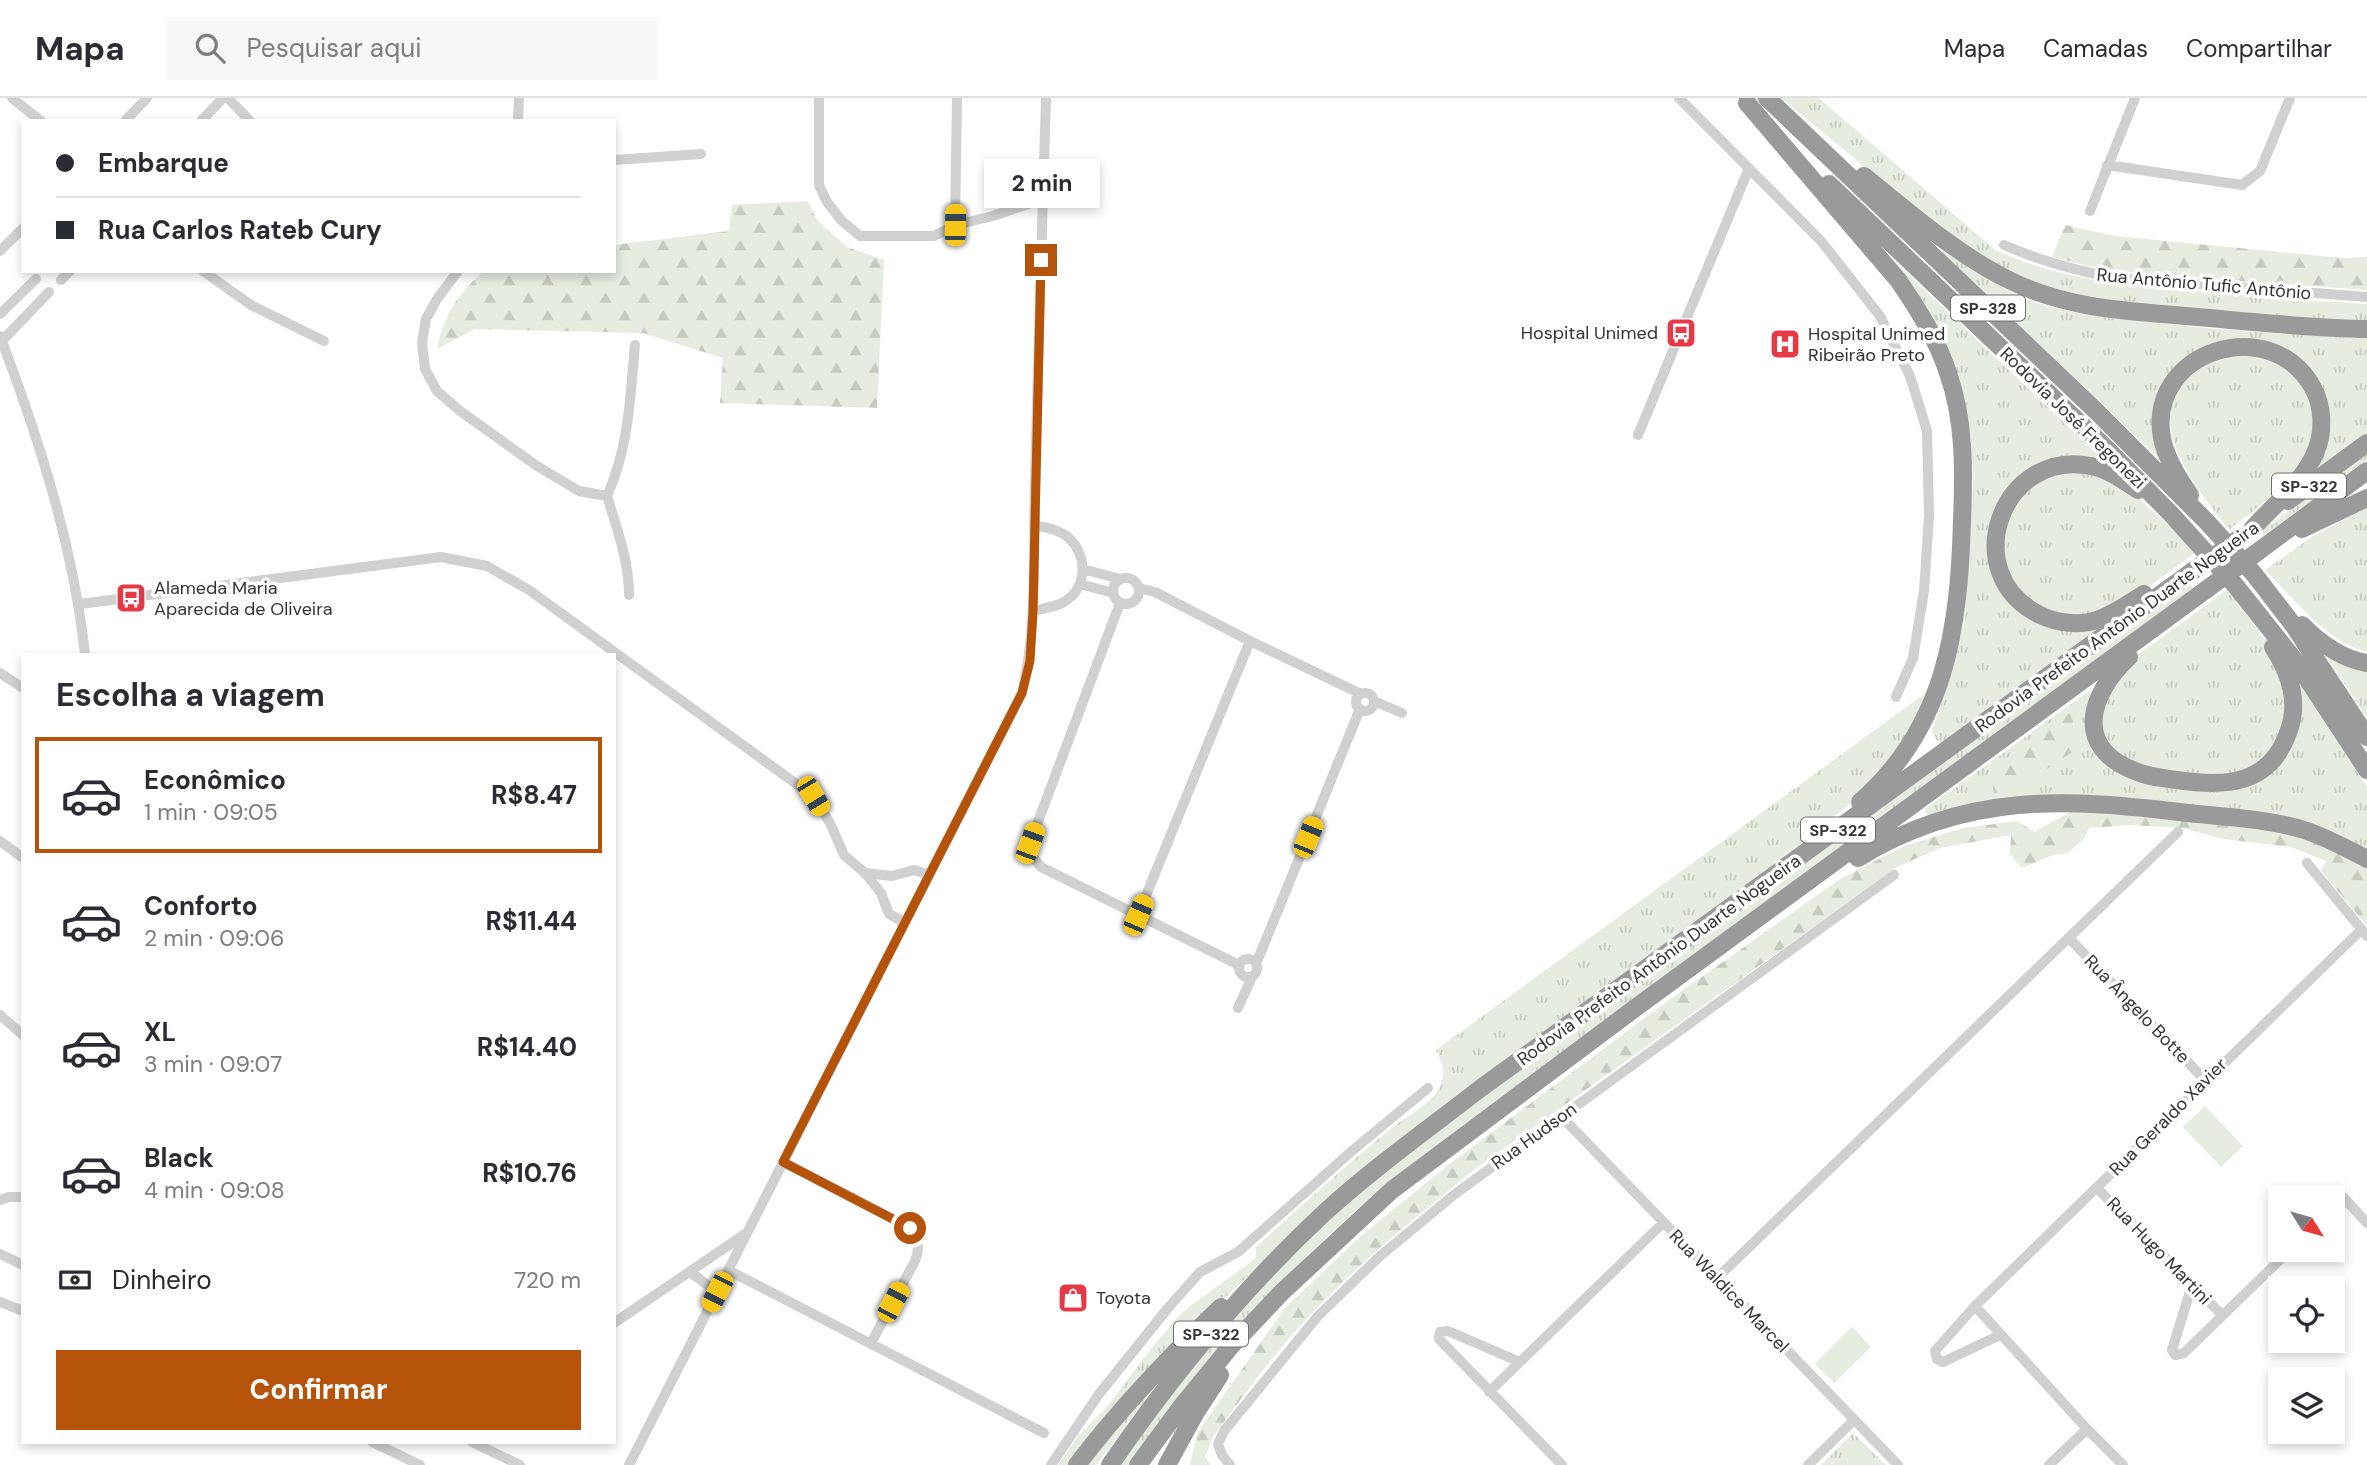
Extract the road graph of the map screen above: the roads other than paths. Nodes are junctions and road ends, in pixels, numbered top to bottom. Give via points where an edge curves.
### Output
1 (12, 98) edge
2 (147, 98) edge
3 (223, 98) edge
4 (228, 98) edge
5 (519, 98) edge
6 (819, 98) edge
7 (957, 98) edge
8 (1046, 98) edge
9 (1679, 98) edge
10 (1767, 98) edge
11 (2135, 98) edge
12 (2290, 98) edge
13 (1744, 100) edge
14 (38, 119) edge
15 (127, 119) edge
16 (203, 119) edge
17 (248, 119) edge
18 (518, 119) edge
19 (701, 154) dead end
20 (616, 160) edge
21 (2107, 165) junction
22 (1749, 168) junction
23 (1043, 199) junction
24 (2090, 211) dead end
25 (955, 225) junction
26 (21, 230) edge
27 (2004, 245) dead end
28 (0, 251) edge
29 (68, 273) edge
30 (206, 273) edge
31 (456, 273) edge
32 (36, 279) dead end
33 (61, 280) dead end
34 (49, 292) dead end
35 (2367, 297) edge
36 (0, 314) edge
37 (2367, 329) edge
38 (1, 339) edge
39 (324, 341) dead end
40 (635, 345) dead end
41 (1638, 435) dead end
42 (2367, 443) edge
43 (2367, 471) edge
44 (607, 496) junction
45 (2367, 498) edge
46 (2172, 515) junction
47 (2207, 522) junction
48 (1034, 525) junction
49 (2245, 534) junction
50 (2255, 559) junction
51 (1083, 569) junction
52 (2194, 570) junction
53 (1120, 579) junction
54 (1080, 584) junction
55 (2235, 585) junction
56 (1139, 589) junction
57 (1113, 593) junction
58 (629, 595) dead end
59 (1120, 603) junction
60 (80, 604) junction
61 (2186, 605) junction
62 (1033, 611) junction
63 (1250, 641) junction
64 (85, 653) edge
65 (615, 653) edge
66 (616, 654) edge
67 (2367, 663) edge
68 (0, 673) edge
69 (21, 687) edge
70 (1361, 694) junction
71 (1896, 698) dead end
72 (1374, 701) junction
73 (1360, 709) junction
74 (1402, 713) dead end
75 (2367, 737) edge
76 (2367, 770) edge
77 (2178, 832) dead end
78 (0, 841) edge
79 (21, 857) edge
80 (2367, 859) edge
81 (2307, 863) dead end
82 (865, 873) junction
83 (929, 875) junction
84 (1894, 875) dead end
85 (892, 876) junction
86 (881, 893) junction
87 (1748, 896) junction
88 (1765, 914) junction
89 (1138, 915) junction
90 (904, 922) junction
91 (2364, 933) edge
92 (2068, 938) junction
93 (1256, 964) junction
94 (1240, 965) junction
95 (1252, 976) junction
96 (1238, 1008) dead end
97 (0, 1015) edge
98 (21, 1033) edge
99 (2205, 1080) junction
100 (1428, 1088) dead end
101 (1561, 1116) junction
102 (783, 1162) junction
103 (2096, 1188) junction
104 (21, 1197) edge
105 (2345, 1199) edge
106 (0, 1200) edge
107 (1325, 1213) junction
108 (1663, 1223) junction
109 (2367, 1223) edge
110 (747, 1233) junction
111 (0, 1254) edge
112 (2277, 1262) edge
113 (21, 1264) edge
114 (728, 1270) junction
115 (690, 1272) junction
116 (1716, 1279) junction
117 (2192, 1285) junction
118 (717, 1292) junction
119 (1281, 1293) junction
120 (0, 1302) edge
121 (1975, 1306) junction
122 (21, 1310) edge
123 (2222, 1315) junction
124 (616, 1322) edge
125 (2000, 1335) junction
126 (871, 1343) junction
127 (1520, 1362) junction
128 (1489, 1392) junction
129 (1854, 1420) junction
130 (2087, 1429) junction
131 (1044, 1433) dead end
132 (376, 1444) edge
133 (490, 1446) edge
134 (420, 1465) edge
135 (519, 1465) edge
136 (629, 1465) edge
137 (1051, 1465) edge
138 (1077, 1465) edge
139 (1110, 1465) edge
140 (1138, 1465) edge
141 (1167, 1465) edge
142 (1230, 1465) edge
143 (1562, 1465) edge
144 (1808, 1465) edge
145 (1898, 1465) edge
146 (2049, 1465) edge
147 (2123, 1465) edge

1 - 14 street
2 - 15 street
3 - 16 street
4 - 17 street
5 - 18 street
6 - 25 street via 819,185 841,220 860,236 934,236
7 - 25 street
8 - 23 street
9 - 22 street
10 - 37 highway via 1946,240 1991,271 2038,293 2115,310
10 - 47 highway, Rodovia José Fregonezi / SP-328
11 - 21 street
12 - 21 street via 2260,171 2242,185
13 - 46 highway, Rodovia José Fregonezi / SP-328
13 - 87 highway via 1898,280 1927,325 1956,403 1964,488 1953,634 1927,715 1880,784
19 - 20 street
21 - 24 street
22 - 41 street
22 - 71 street via 1821,241 1880,316 1910,376 1927,431 1929,516 1924,591 1913,658
23 - 25 street
23 - 48 street
26 - 28 street
27 - 35 street, Rua Antônio Tufic Antônio via 2056,265 2109,276
29 - 33 street
30 - 39 street via 251,305
31 - 44 street via 426,319 422,343 425,369 437,391 537,466 579,491
32 - 36 street
34 - 38 street
38 - 60 street via 53,488
40 - 44 street via 626,441
42 - 49 highway, Rodovia Prefeito Antônio Duarte Nogueira / SP-322
43 - 50 highway, Rodovia Prefeito Antônio Duarte Nogueira / SP-322
44 - 58 street via 629,577
45 - 50 highway
46 - 52 highway via 2106,471 2084,465 2055,466 2027,480 2006,504 1996,530 1999,569 2025,606 2049,619 2076,623 2096,620
46 - 55 highway, Rodovia José Fregonezi / SP-328
47 - 49 highway via 2167,454 2161,431 2164,407 2176,380 2194,362 2230,347 2258,348 2284,358 2304,374 2317,396 2321,423 2308,467
47 - 50 highway, Rodovia José Fregonezi / SP-328
48 - 51 street via 1069,538
48 - 62 street
49 - 52 highway, Rodovia Prefeito Antônio Duarte Nogueira / SP-322, bridge
50 - 61 highway, Rodovia Prefeito Antônio Duarte Nogueira / SP-322, bridge
50 - 67 highway via 2302,625 2347,658
50 - 75 highway, Rodovia José Fregonezi
51 - 53 street
51 - 54 street
52 - 87 highway, Rodovia Prefeito Antônio Duarte Nogueira / SP-322
53 - 56 street via 1132,579
53 - 57 street
54 - 57 street
54 - 62 street via 1061,603
55 - 61 highway via 2286,670 2293,690 2290,727 2280,751 2260,770 2236,782 2205,784 2135,772 2107,753 2094,728 2095,702 2108,679
55 - 76 highway, Rodovia José Fregonezi via 2297,663
56 - 59 street via 1132,602
56 - 63 street via 1155,592
57 - 59 street
59 - 89 street via 1030,843 1031,855 1041,867
60 - 64 street
60 - 65 street via 440,557 486,566 528,590
61 - 88 highway, Rodovia Prefeito Antônio Duarte Nogueira / SP-322
62 - 83 street via 1030,661 1022,693
63 - 70 street
63 - 89 street
66 - 82 street via 813,796 844,855
68 - 69 street
70 - 72 street via 1370,694
70 - 73 street via 1356,701
72 - 73 street via 1368,710
72 - 74 street
73 - 93 street
77 - 92 street
78 - 79 street
80 - 88 highway via 2329,839 2277,824 2090,802 2030,804 1956,815 1910,831
81 - 91 street
82 - 85 street
82 - 86 street
83 - 85 street via 915,870
83 - 90 street
84 - 101 street, Rua Hudson
85 - 86 street
86 - 90 street via 888,914
87 - 107 highway, Rodovia Prefeito Antônio Duarte Nogueira / SP-322 via 1426,1129
88 - 119 highway, Rodovia Prefeito Antônio Duarte Nogueira / SP-322 via 1392,1191
89 - 94 street
90 - 102 street
91 - 99 street, Rua Geraldo Xavier
92 - 99 street, Rua Ângelo Botte
92 - 116 street
93 - 94 street via 1249,959
93 - 95 street
94 - 95 street via 1241,974
95 - 96 street
97 - 98 street
99 - 103 street, Rua Geraldo Xavier
100 - 137 street via 1238,1252 1200,1272 1099,1394
101 - 108 street, Rua Waldice Marcel
101 - 142 street, Rua Hudson via 1455,1194 1318,1316 1224,1431 1218,1444
102 - 110 street
102 - 126 street via 905,1225 916,1237 917,1255
103 - 117 street, Rua Hugo Martini
103 - 121 street, Rua Geraldo Xavier
104 - 106 street
105 - 109 street
107 - 138 highway via 1178,1348
107 - 139 highway, Rodovia Prefeito Antônio Duarte Nogueira / SP-322 via 1223,1319
108 - 116 street, Rua Waldice Marcel
108 - 127 street
110 - 114 street
110 - 115 street
111 - 113 street
112 - 123 street, Rua Hugo Martini
114 - 118 street
114 - 126 street
115 - 118 street
115 - 124 street
116 - 129 street, Rua Waldice Marcel
117 - 123 street, Rua Hugo Martini
117 - 123 street, Rua Hugo Martini via 2172,1350 2175,1355 2184,1353
118 - 136 street
119 - 140 highway, Rodovia Prefeito Antônio Duarte Nogueira / SP-322 via 1189,1396
119 - 141 highway via 1223,1370
120 - 122 street
121 - 125 street
121 - 125 street, Rua Geraldo Xavier via 1935,1351 1937,1359 1943,1362
125 - 130 street
126 - 131 street
127 - 128 street
127 - 128 street via 1448,1331 1440,1332 1439,1339
128 - 143 street
129 - 144 street
129 - 145 street, Rua Waldice Marcel
130 - 146 street
130 - 147 street
132 - 134 street
133 - 135 street

